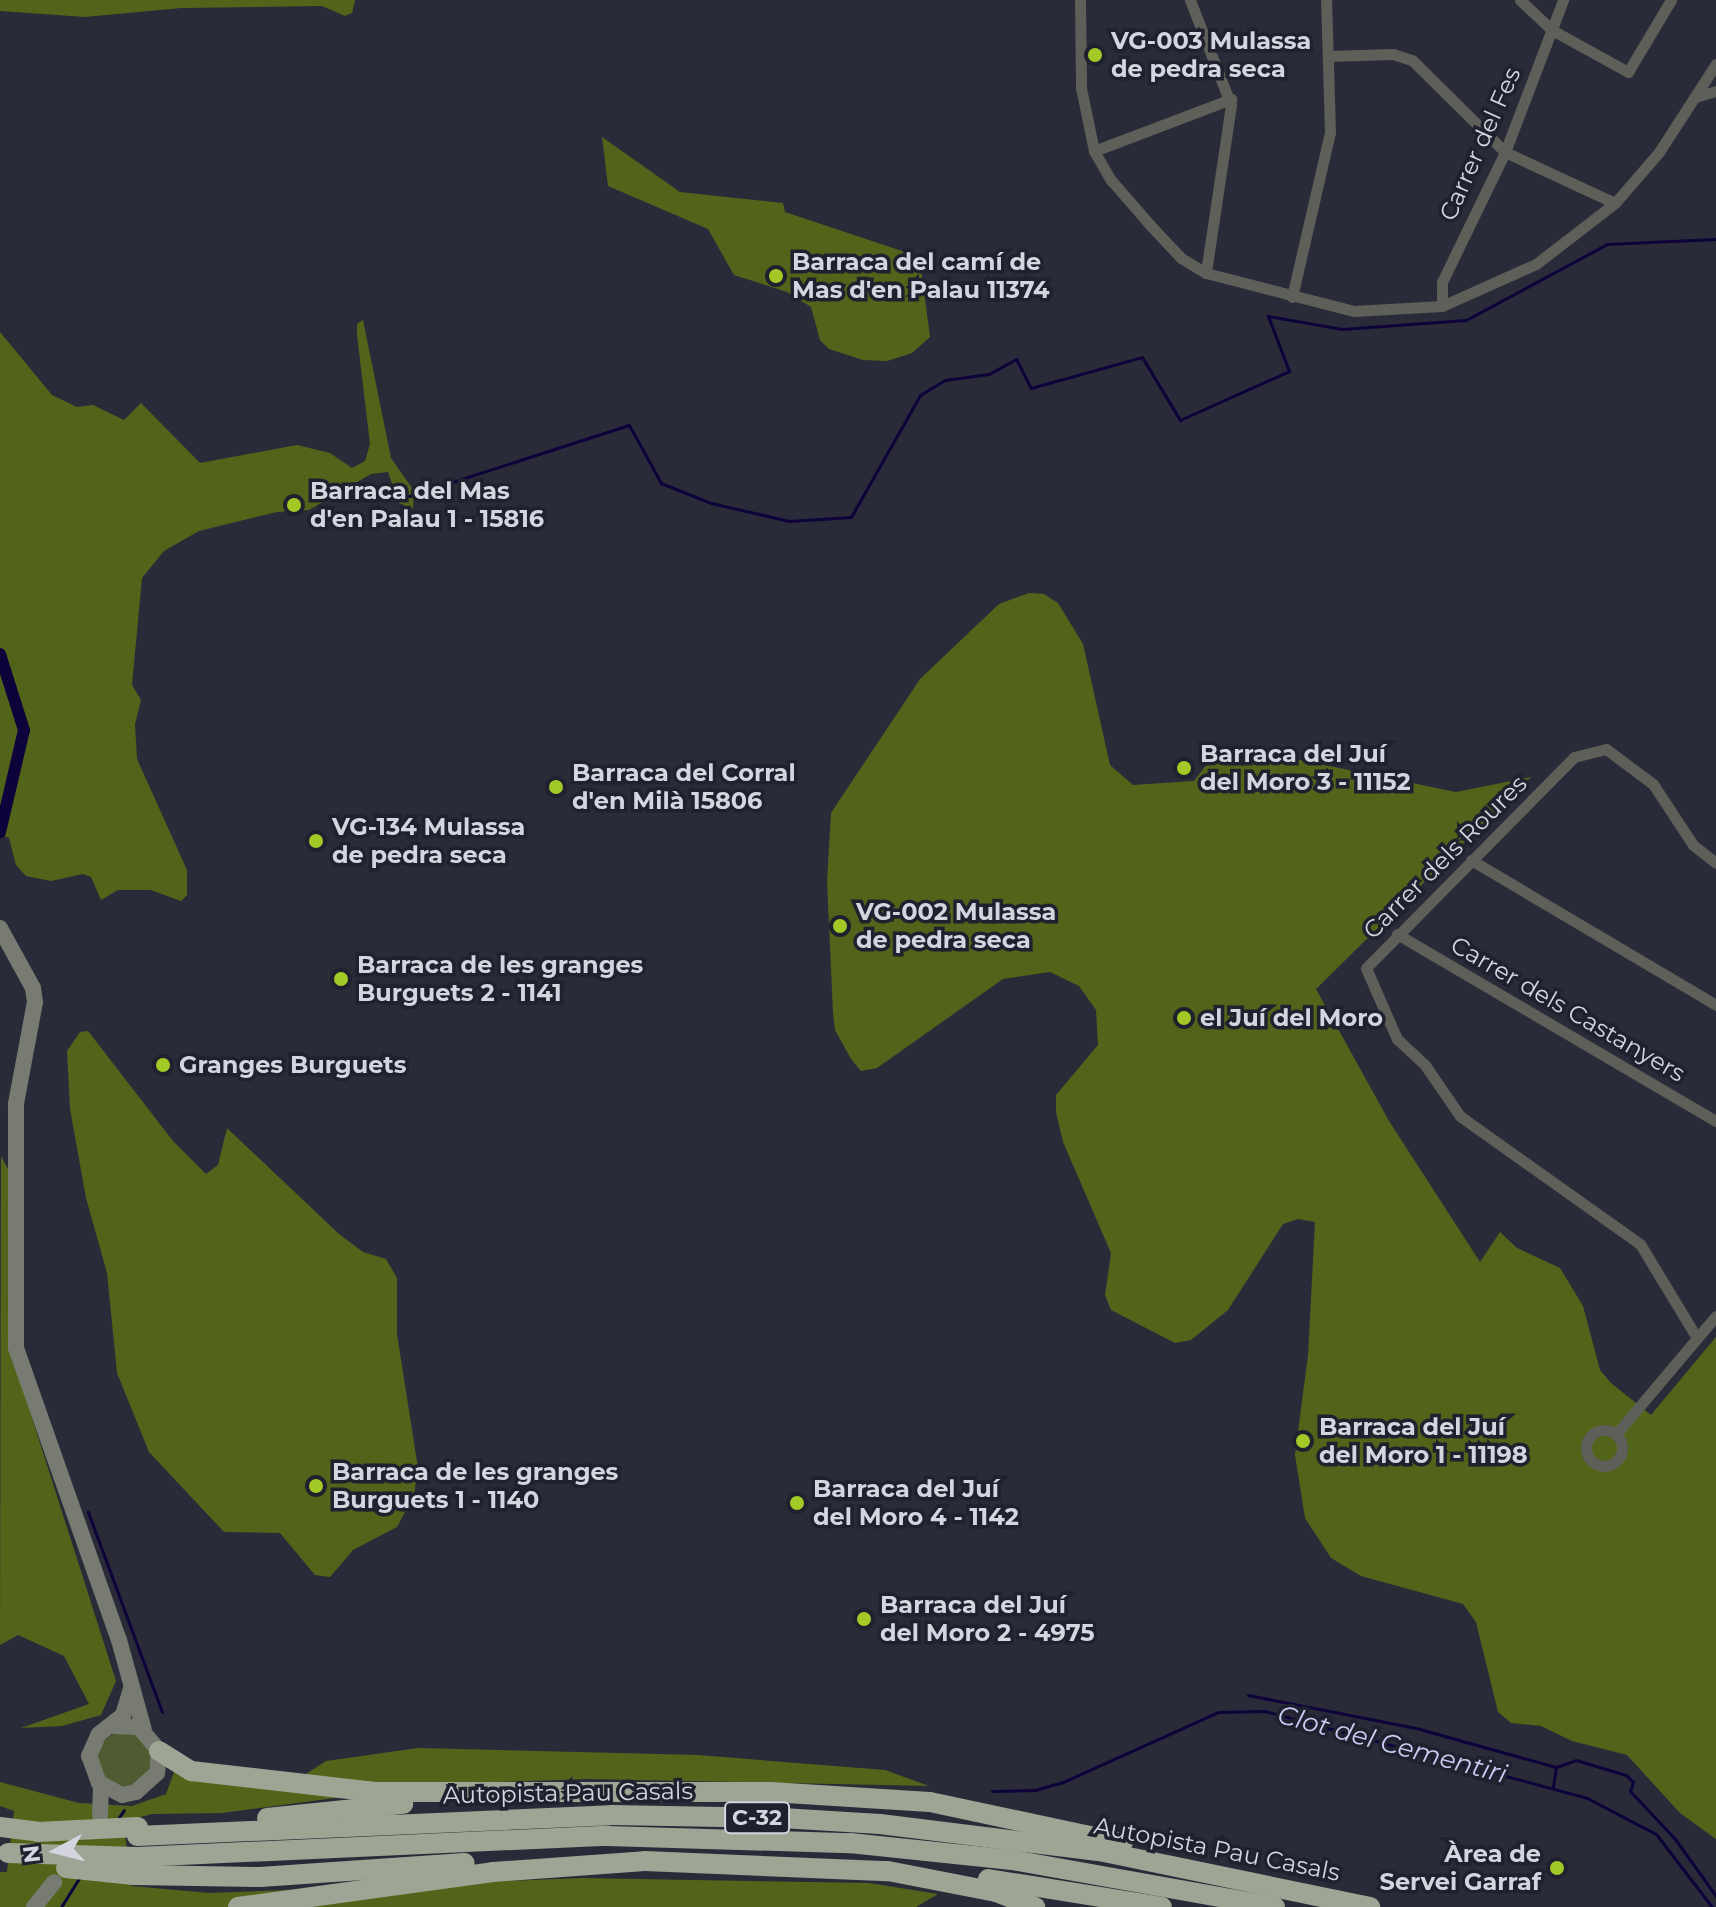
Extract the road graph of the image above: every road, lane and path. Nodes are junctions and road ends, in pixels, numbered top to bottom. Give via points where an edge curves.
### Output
1 (1080, 0) edge
2 (1190, 0) edge
3 (1326, 0) edge
4 (1520, 0) edge
5 (1563, 0) edge
6 (1671, 0) edge
7 (1552, 30) junction
8 (1328, 56) junction
9 (1715, 70) edge
10 (1716, 91) edge
11 (1695, 97) junction
12 (1231, 99) junction
13 (1094, 151) junction
14 (1505, 152) junction
15 (1615, 203) junction
16 (1206, 273) junction
17 (1292, 297) junction
18 (1442, 306) junction
19 (1471, 860) junction
20 (1716, 863) edge
21 (0, 928) edge
22 (1397, 934) junction
23 (1716, 1005) edge
24 (1716, 1121) edge
25 (1716, 1316) edge
26 (1697, 1338) junction
27 (1617, 1433) dead end
28 (131, 1689) junction
29 (112, 1726) junction
30 (144, 1730) junction
31 (159, 1751) junction
32 (101, 1784) junction
33 (119, 1793) junction
34 (458, 1796) junction
35 (0, 1827) edge
36 (136, 1849) junction
37 (4, 1857) edge
38 (645, 1861) junction
39 (1219, 1873) junction
40 (913, 1874) junction
41 (54, 1882) dead end
42 (38, 1906) edge
43 (238, 1907) edge
44 (1035, 1907) edge
45 (1162, 1907) edge
46 (1275, 1907) edge
47 (1370, 1907) edge

1 - 13 street via 1081,88
2 - 12 street
3 - 8 street
4 - 7 street
5 - 7 street, Carrer del Fes
6 - 7 street via 1628,72
7 - 14 street, Carrer del Fes
8 - 14 street via 1393,54 1412,60
8 - 17 street via 1330,132
9 - 11 street
10 - 11 street
11 - 15 street via 1659,152
12 - 13 street
12 - 16 street
13 - 16 street via 1111,180 1151,226 1181,258
14 - 15 street
14 - 18 street, Carrer del Fes via 1442,282
15 - 18 street via 1536,264
16 - 17 street
17 - 18 street via 1354,311
19 - 20 street, Carrer dels Roures via 1574,757 1606,749 1653,784 1693,845
19 - 22 street, Carrer dels Roures
19 - 23 street
21 - 28 street via 33,988 35,1002 16,1104 16,1348 119,1640
22 - 24 street, Carrer dels Castanyers
22 - 26 street, Carrer dels Roures via 1366,968 1397,1039 1425,1065 1460,1116 1640,1244
25 - 26 street
26 - 27 street
28 - 29 street via 123,1715
28 - 30 street
29 - 30 street
29 - 32 street via 99,1734 89,1756
30 - 31 street
31 - 33 street via 149,1784
31 - 34 highway via 191,1771
32 - 33 street
32 - 33 street via 100,1815
34 - 36 highway via 241,1821
34 - 39 highway via 679,1790 930,1802 1193,1859
35 - 36 highway, Autopista Pau Casals / C-32, bridge
36 - 37 highway, Autopista Pau Casals / C-32, bridge
36 - 38 highway via 260,1877 472,1862
36 - 39 highway, Autopista Pau Casals / C-32 via 552,1816 782,1818 982,1835
36 - 46 highway, Autopista Pau Casals / C-32 via 607,1836 850,1843 1012,1860
38 - 40 highway
38 - 43 highway via 493,1872
39 - 47 highway, Autopista Pau Casals / C-32
40 - 44 highway via 996,1892
40 - 45 highway via 983,1878
41 - 42 street

